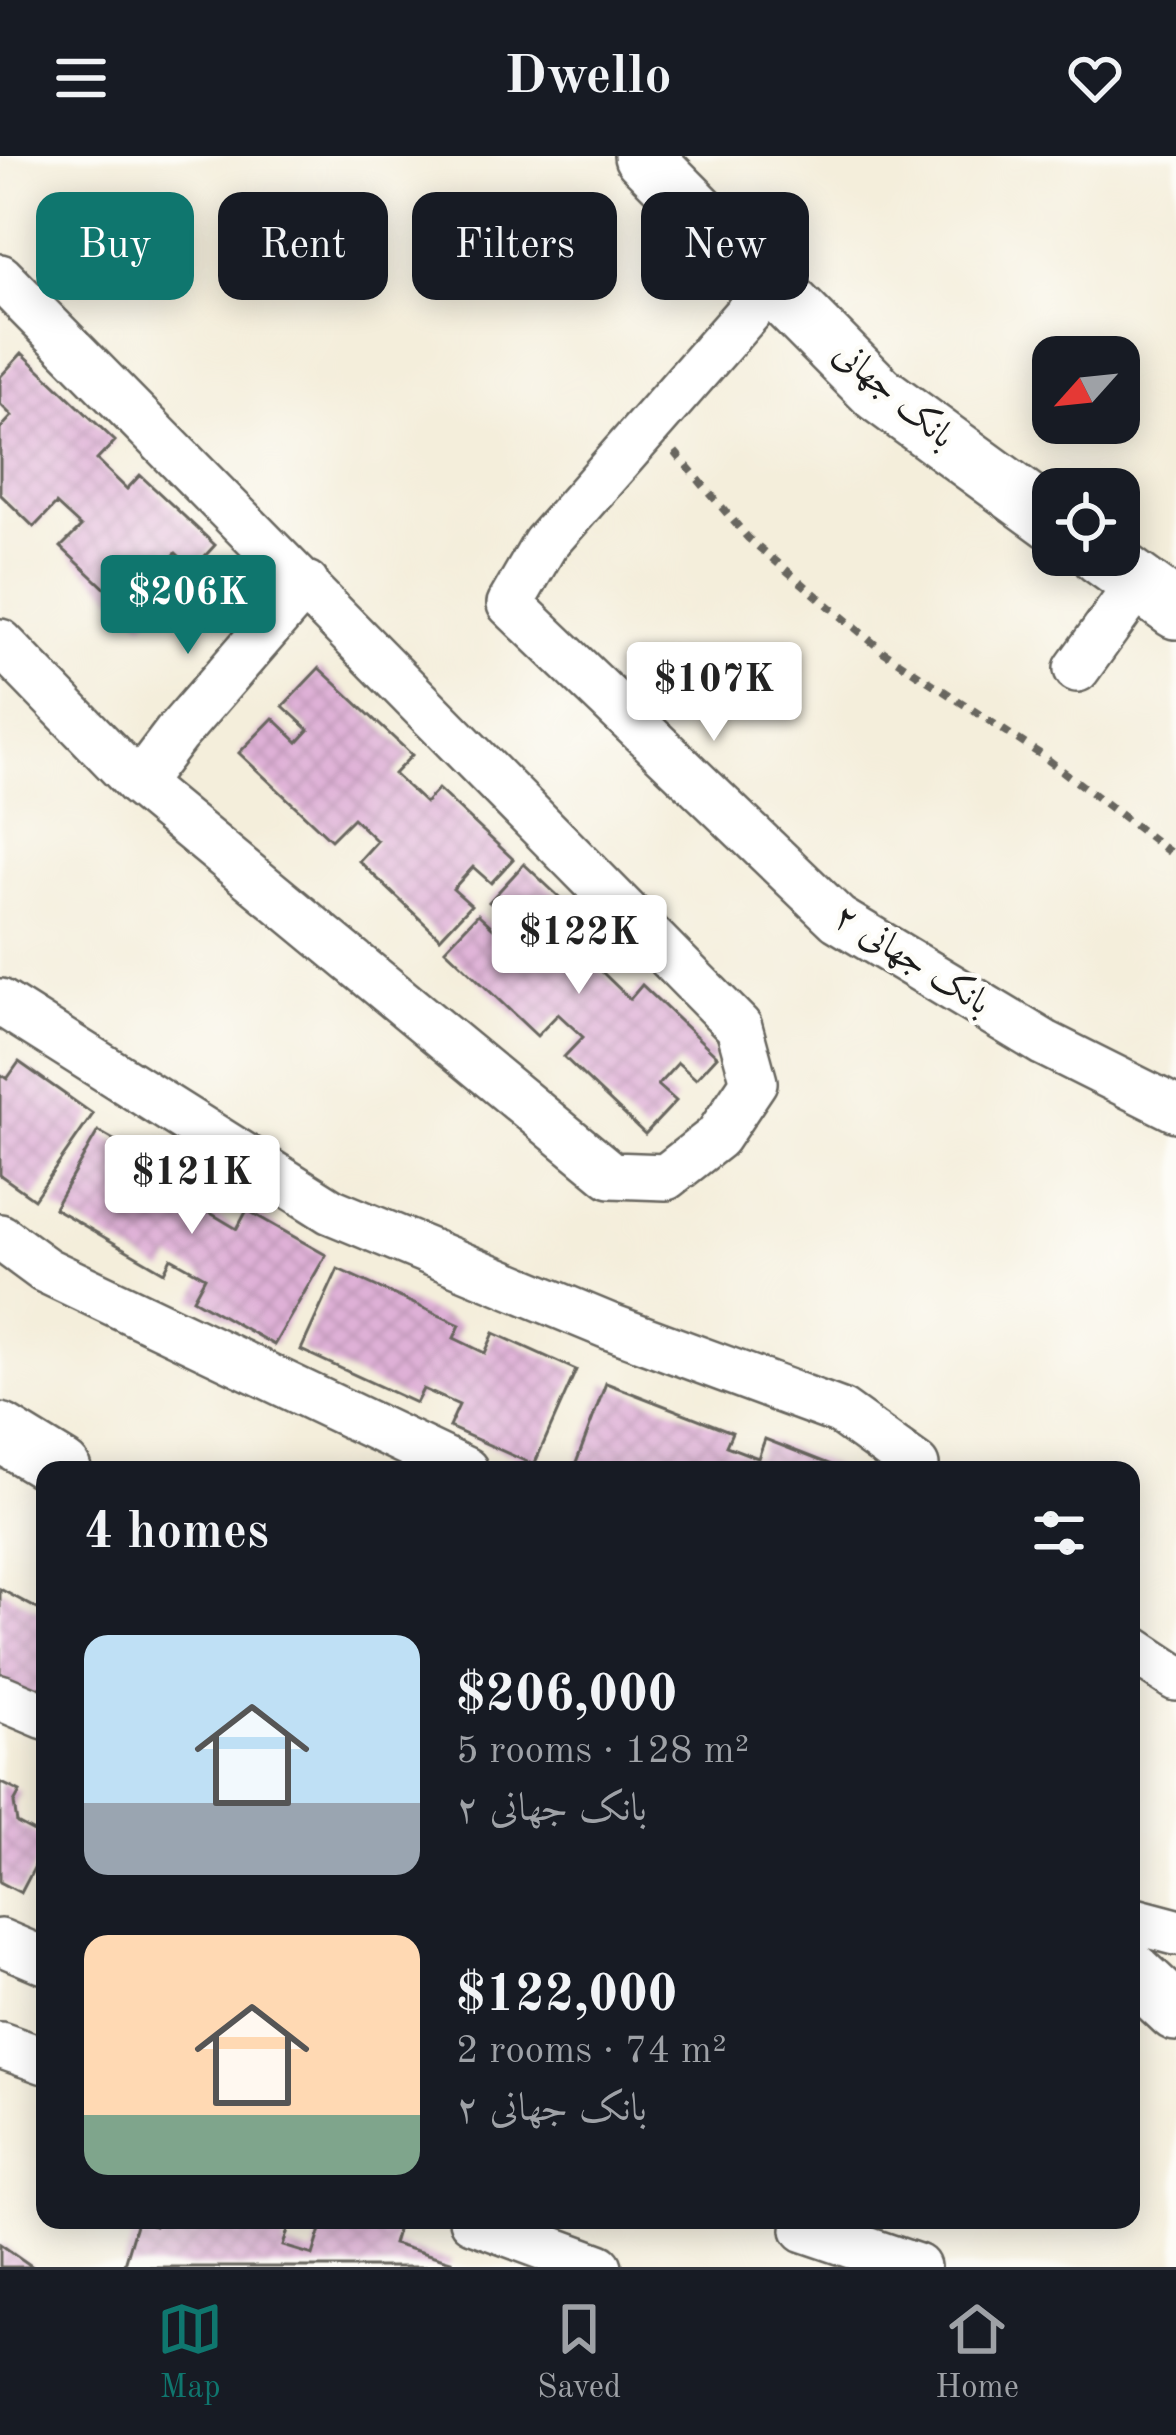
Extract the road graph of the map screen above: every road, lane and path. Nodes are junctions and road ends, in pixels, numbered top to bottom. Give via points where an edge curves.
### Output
1 (643, 156) edge
2 (679, 192) edge
3 (0, 277) edge
4 (760, 300) edge
5 (786, 300) edge
6 (651, 423) junction
7 (1032, 506) edge
8 (1138, 583) edge
9 (306, 584) junction
10 (0, 641) edge
11 (1077, 669) dead end
12 (138, 784) junction
13 (1176, 856) edge
14 (0, 1002) edge
15 (1176, 1109) edge
16 (0, 1237) edge
17 (0, 1432) edge
18 (47, 1461) edge
19 (446, 1461) edge
20 (909, 1461) edge
21 (1140, 1654) edge
22 (1176, 1678) edge
23 (0, 1697) edge
24 (36, 1712) edge
25 (1140, 1922) edge
26 (1176, 1932) edge
27 (0, 1942) edge
28 (36, 1957) edge
29 (1140, 1978) edge
30 (1176, 2012) edge
31 (0, 2045) edge
32 (36, 2058) edge
33 (496, 2229) edge
34 (812, 2229) edge
35 (599, 2267) edge
36 (917, 2267) edge

1 - 2 street, بانک جهانی
3 - 9 street
4 - 6 street, بانک جهانی ۲
5 - 7 street, بانک جهانی via 878,393
6 - 13 path via 748,538 884,652
6 - 15 street, بانک جهانی ۲ via 545,544 510,604 838,919 1044,1043
8 - 11 street
9 - 12 street
9 - 12 street via 740,1027 754,1082 717,1137 666,1177 611,1175
10 - 12 street
14 - 20 street via 331,1211 841,1412
16 - 19 street via 45,1270
17 - 18 street
21 - 22 street
23 - 24 street
25 - 26 street
27 - 28 street
29 - 30 street
31 - 32 street
33 - 35 street
34 - 36 street

